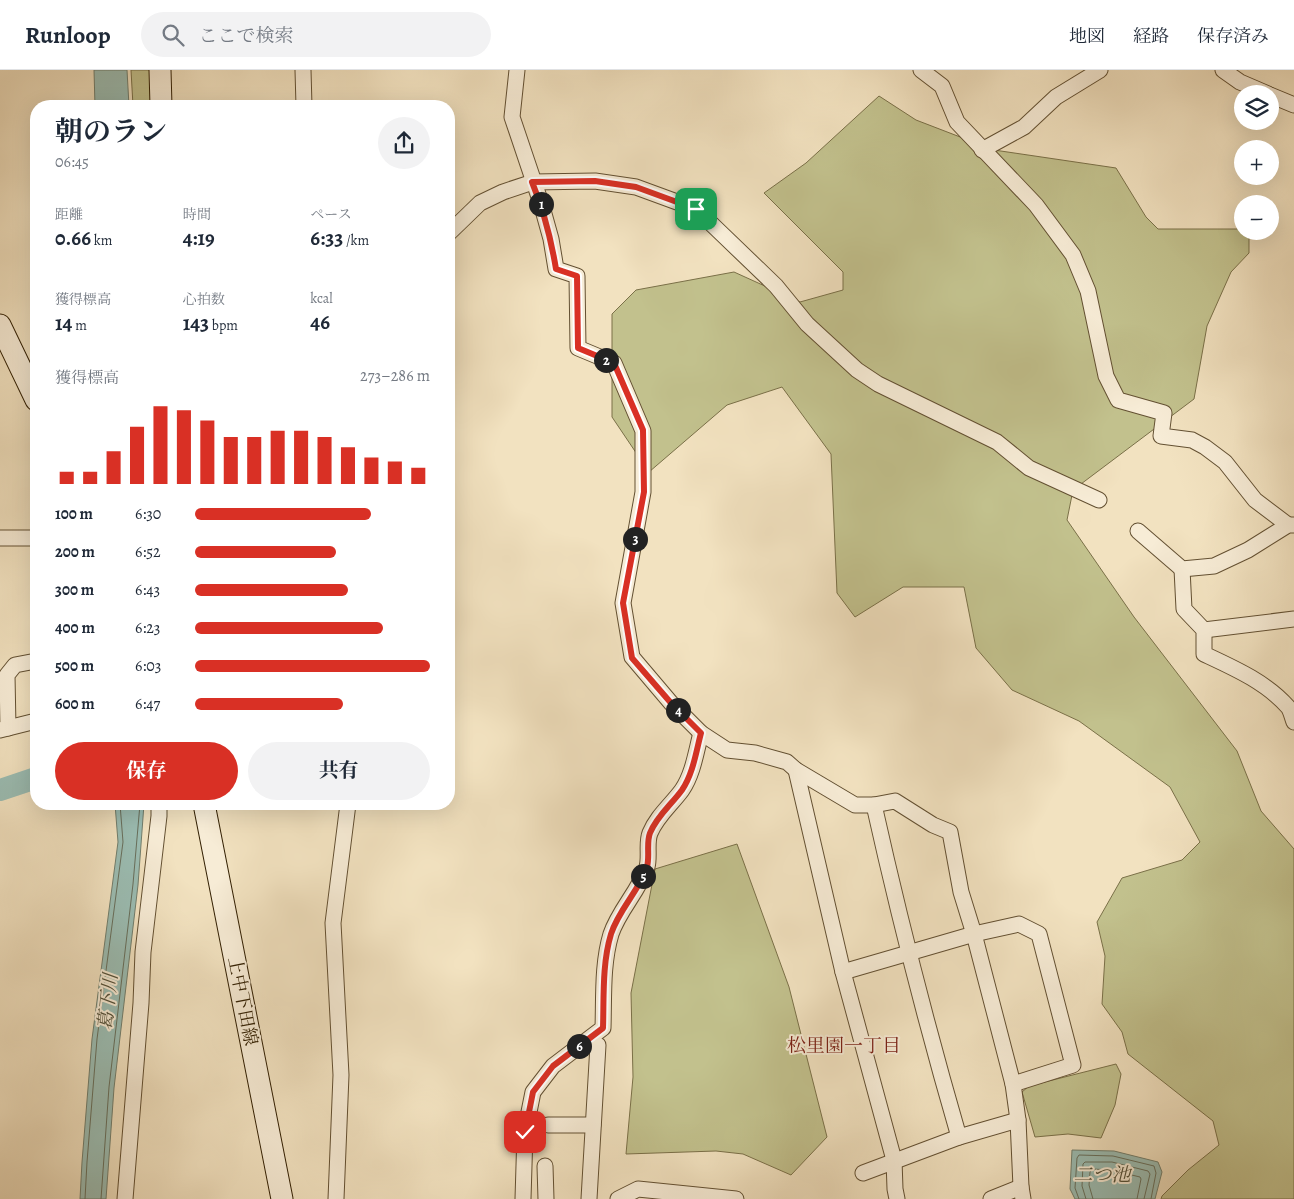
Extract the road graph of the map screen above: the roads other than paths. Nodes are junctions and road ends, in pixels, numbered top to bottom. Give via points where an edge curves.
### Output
1 (160, 70) edge
2 (303, 70) edge
3 (517, 70) edge
4 (921, 70) edge
5 (1100, 70) edge
6 (1223, 70) edge
7 (1247, 85) edge
8 (1279, 98) edge
9 (161, 100) edge
10 (304, 100) edge
11 (1294, 105) edge
12 (982, 150) junction
13 (532, 182) junction
14 (455, 227) edge
15 (0, 325) edge
16 (30, 388) edge
17 (1099, 500) dead end
18 (1291, 525) edge
19 (1138, 531) dead end
20 (0, 538) edge
21 (30, 538) edge
22 (1182, 569) junction
23 (1294, 619) edge
24 (1204, 630) junction
25 (30, 662) edge
26 (30, 722) edge
27 (1294, 722) edge
28 (4, 729) edge
29 (701, 733) junction
30 (796, 770) junction
31 (874, 805) junction
32 (159, 810) edge
33 (205, 810) edge
34 (347, 810) edge
35 (974, 934) junction
36 (909, 953) junction
37 (843, 972) junction
38 (598, 1045) dead end
39 (1013, 1084) junction
40 (1018, 1120) junction
41 (548, 1125) dead end
42 (593, 1125) junction
43 (959, 1137) junction
44 (894, 1160) junction
45 (545, 1166) dead end
46 (863, 1173) dead end
47 (1022, 1193) edge
48 (125, 1199) edge
49 (282, 1199) edge
50 (336, 1199) edge
51 (523, 1199) edge
52 (546, 1199) edge
53 (589, 1199) edge
54 (618, 1199) edge
55 (736, 1199) edge
56 (897, 1199) edge
57 (991, 1199) edge

1 - 9 main road
2 - 10 street
3 - 13 street via 512,117
4 - 12 street via 942,86 957,122
5 - 12 street via 1056,97 1024,127
6 - 7 street
8 - 11 street
12 - 18 street via 1036,205 1073,255 1088,291 1106,376 1118,400 1164,413 1162,436 1192,440 1205,447 1225,462 1255,500
13 - 14 street via 480,203
13 - 17 street via 595,181 636,187 696,209 776,286 807,324 857,370 878,384 997,442 1029,468
13 - 29 street via 551,239 556,269 577,276 578,348 614,363 643,430 644,492 623,603 632,658
15 - 16 main road
18 - 22 street via 1214,566
19 - 22 street
20 - 21 street
22 - 24 street via 1184,609
23 - 24 street
24 - 27 street via 1204,654 1263,685 1290,708
25 - 28 street via 15,665 7,676
26 - 28 street
29 - 30 street via 727,750 755,753 786,762
29 - 51 street via 689,777 650,835 647,866 611,934 604,971 603,1028 553,1066 533,1092 525,1132
30 - 31 street via 854,805
30 - 37 street
31 - 35 street via 895,801 950,832 961,892
31 - 36 street
32 - 48 street via 143,952
33 - 49 main road, 上中下田線
34 - 50 street via 333,923 342,1075
35 - 36 street
35 - 39 street
35 - 39 street via 1019,924 1039,934 1073,1065
36 - 37 street
36 - 43 street
37 - 44 street
38 - 42 street
39 - 40 street
40 - 43 street
40 - 47 street
41 - 42 street
42 - 53 street
43 - 44 street
44 - 46 street
44 - 56 street
45 - 52 street
47 - 57 street
54 - 55 street via 638,1189

